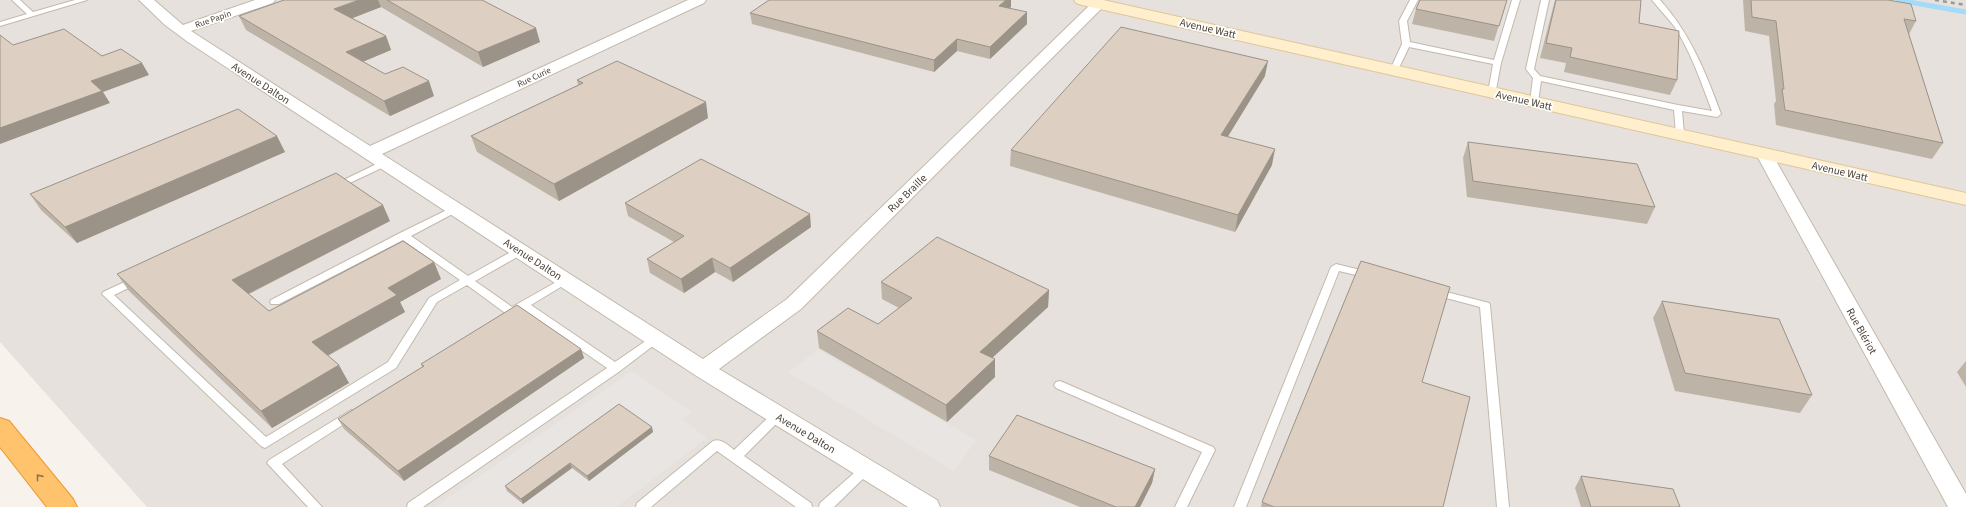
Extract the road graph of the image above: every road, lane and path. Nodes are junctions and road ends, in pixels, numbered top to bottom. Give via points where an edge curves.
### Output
1 (16, 0) edge
2 (83, 0) edge
3 (146, 0) edge
4 (268, 0) edge
5 (699, 0) edge
6 (1414, 0) edge
7 (1516, 0) edge
8 (1545, 0) edge
9 (1656, 0) edge
10 (1095, 1) edge
11 (32, 15) junction
12 (0, 24) edge
13 (181, 30) junction
14 (1406, 44) junction
15 (1497, 64) junction
16 (1394, 70) junction
17 (1537, 78) junction
18 (1492, 93) junction
19 (1534, 102) junction
20 (1678, 108) junction
21 (1680, 134) junction
22 (1764, 154) junction
23 (378, 158) junction
24 (328, 190) edge
25 (1966, 199) edge
26 (455, 208) junction
27 (403, 235) junction
28 (520, 251) junction
29 (150, 274) edge
30 (1380, 278) edge
31 (467, 280) junction
32 (565, 280) junction
33 (1425, 290) edge
34 (275, 302) dead end
35 (524, 306) junction
36 (512, 312) junction
37 (499, 321) edge
38 (657, 340) junction
39 (616, 368) junction
40 (703, 370) junction
41 (1060, 385) dead end
42 (359, 409) edge
43 (777, 416) junction
44 (0, 428) edge
45 (735, 457) junction
46 (866, 469) junction
47 (64, 507) edge
48 (316, 507) edge
49 (414, 507) edge
50 (642, 507) edge
51 (806, 507) edge
52 (825, 507) edge
53 (928, 507) edge
54 (1181, 507) edge
55 (1240, 507) edge
56 (1503, 507) edge
57 (1961, 507) edge

1 - 11 lane
2 - 11 lane
3 - 13 street, Avenue Dalton
4 - 13 street, Rue Papin
5 - 23 street, Rue Curie
6 - 14 lane via 1403,21
7 - 15 lane
8 - 17 lane via 1530,69
9 - 20 lane via 1668,12 1698,62 1717,114
10 - 16 street, Avenue Watt
10 - 40 street, Rue Braille via 794,304
11 - 12 lane
13 - 23 street, Avenue Dalton
14 - 15 lane
14 - 16 lane
15 - 18 lane
16 - 18 street, Avenue Watt
17 - 19 lane
17 - 20 lane
18 - 19 street, Avenue Watt
19 - 21 street, Avenue Watt
20 - 21 lane
21 - 22 street, Avenue Watt
22 - 25 street, Avenue Watt
22 - 57 street, Rue Blériot
23 - 24 lane
23 - 26 street, Avenue Dalton
26 - 27 lane
26 - 28 street, Avenue Dalton
27 - 31 lane
27 - 34 lane
28 - 31 lane
28 - 32 street, Avenue Dalton
29 - 31 lane via 107,294 265,443 392,364 433,300
30 - 55 lane via 1336,267
31 - 36 lane
32 - 35 lane
32 - 38 street, Avenue Dalton
33 - 56 lane via 1484,305
35 - 36 lane
35 - 39 lane
36 - 37 lane
38 - 39 lane
38 - 40 street, Avenue Dalton
39 - 49 lane
40 - 43 street, Avenue Dalton
41 - 54 lane via 1209,450
42 - 48 lane via 273,463
43 - 45 lane
43 - 46 street, Avenue Dalton
47 -> 44 highway
45 - 50 lane via 717,444
45 - 51 lane
46 - 52 lane
46 - 53 street, Avenue Dalton

